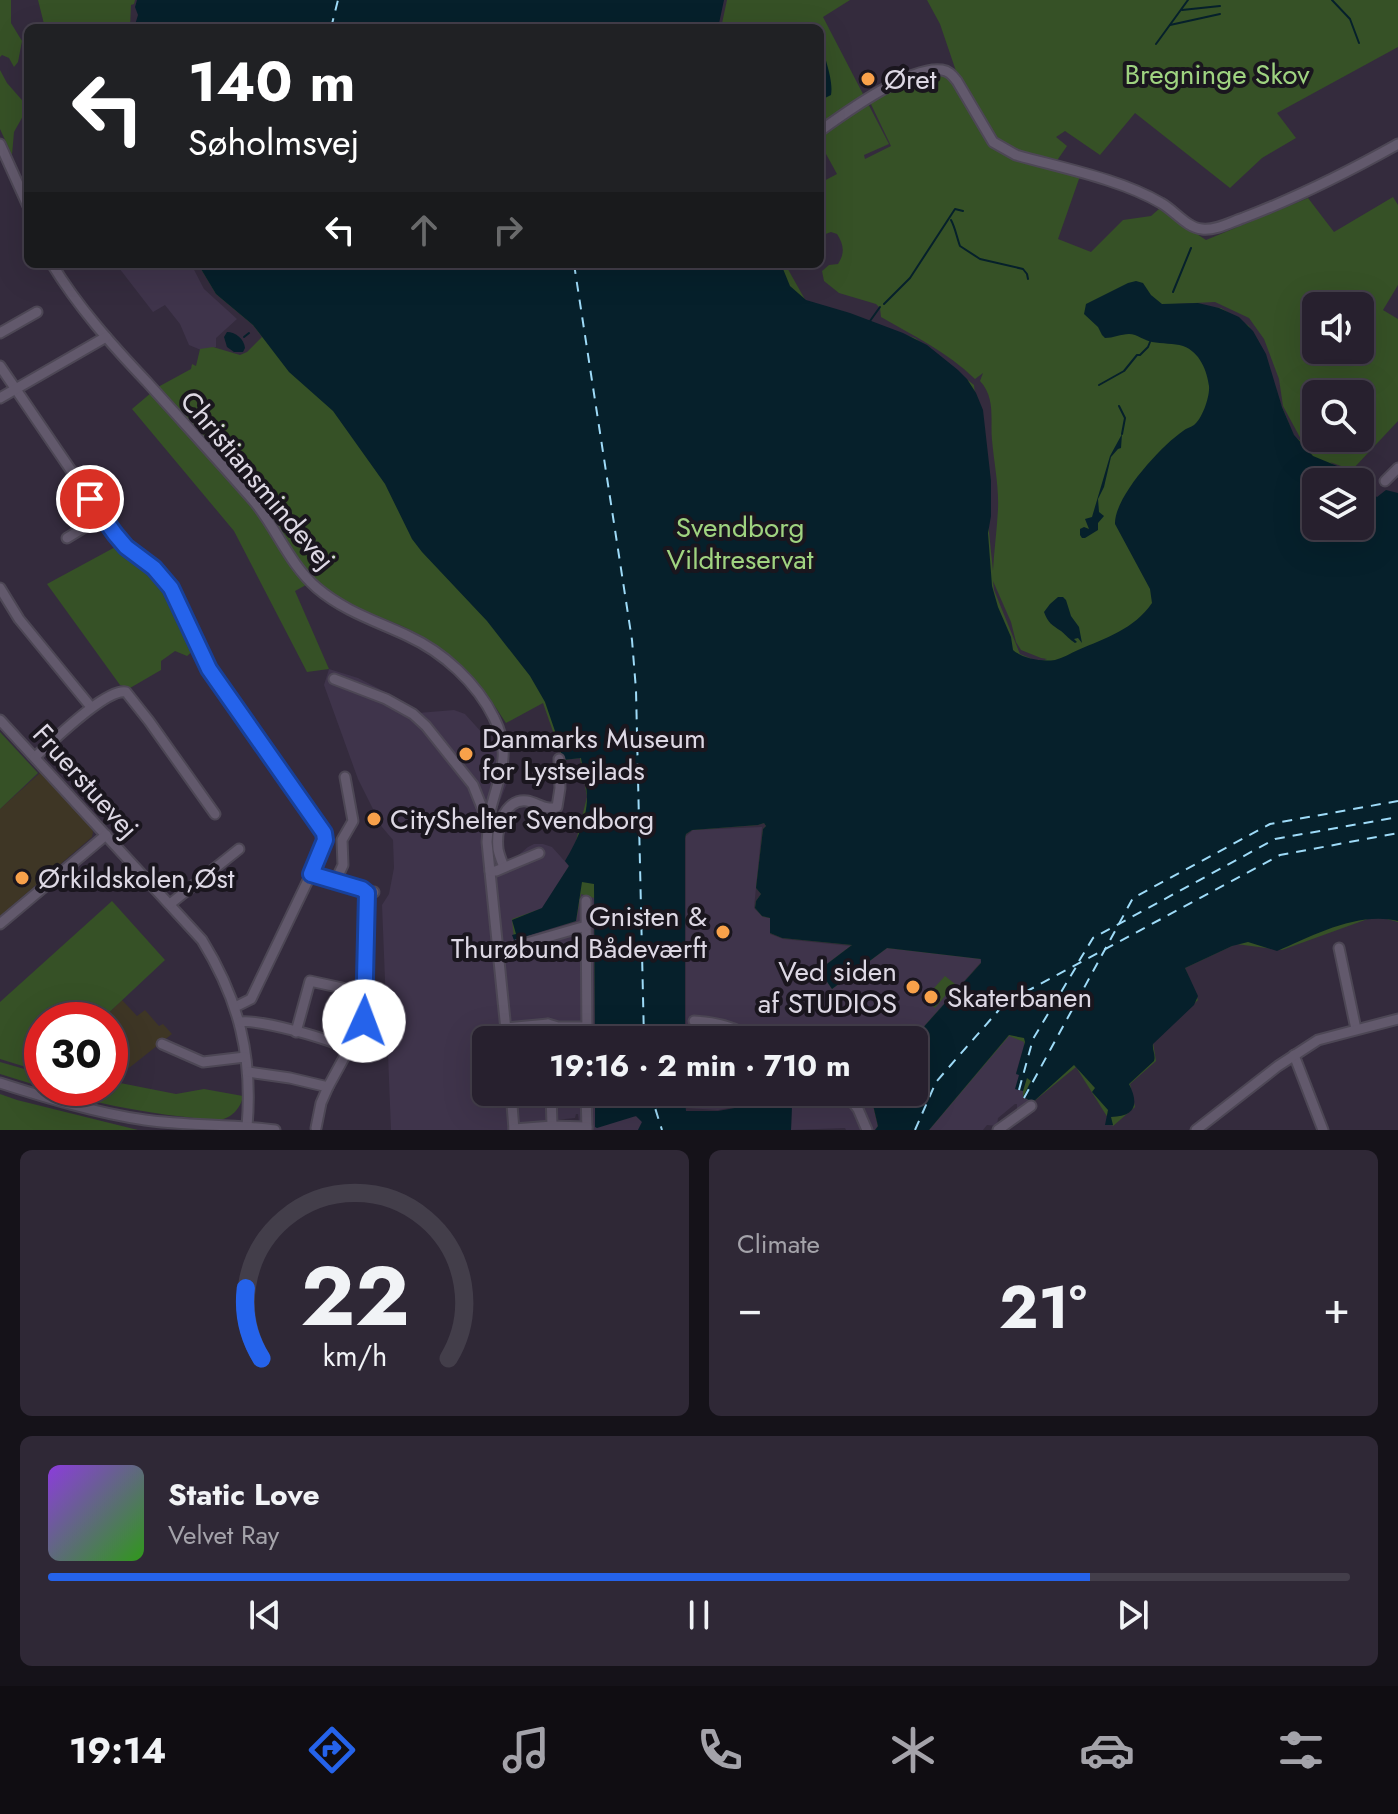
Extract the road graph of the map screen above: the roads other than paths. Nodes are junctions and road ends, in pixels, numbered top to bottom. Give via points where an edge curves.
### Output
1 (824, 128) edge
2 (0, 144) edge
3 (1398, 144) edge
4 (24, 197) edge
5 (55, 268) edge
6 (37, 312) dead end
7 (0, 333) edge
8 (106, 337) junction
9 (0, 366) edge
10 (16, 389) junction
11 (0, 398) edge
12 (1398, 468) edge
13 (1385, 481) dead end
14 (103, 516) junction
15 (67, 538) dead end
16 (0, 588) edge
17 (334, 679) dead end
18 (91, 707) junction
19 (0, 720) edge
20 (35, 757) junction
21 (559, 759) dead end
22 (345, 777) dead end
23 (490, 812) junction
24 (215, 814) dead end
25 (106, 835) junction
26 (239, 849) dead end
27 (539, 853) dead end
28 (504, 867) junction
29 (490, 871) junction
30 (311, 874) junction
31 (336, 880) junction
32 (586, 901) dead end
33 (170, 904) junction
34 (0, 924) edge
35 (586, 926) junction
36 (1339, 948) dead end
37 (499, 951) junction
38 (365, 993) junction
39 (235, 1007) junction
40 (1398, 1019) edge
41 (694, 1021) dead end
42 (240, 1022) junction
43 (548, 1024) joint
44 (506, 1026) edge
45 (527, 1026) edge
46 (555, 1026) edge
47 (587, 1026) edge
48 (727, 1026) edge
49 (1356, 1029) junction
50 (296, 1032) junction
51 (162, 1044) dead end
52 (349, 1050) junction
53 (1294, 1055) junction
54 (245, 1057) junction
55 (248, 1072) junction
56 (0, 1083) edge
57 (328, 1087) junction
58 (512, 1106) edge
59 (551, 1106) edge
60 (586, 1106) edge
61 (856, 1106) edge
62 (1027, 1109) dead end
63 (552, 1126) junction
64 (247, 1127) junction
65 (316, 1128) dead end
66 (587, 1128) edge
67 (275, 1130) edge
68 (514, 1130) edge
69 (867, 1130) edge
70 (998, 1130) edge
71 (1197, 1130) edge
72 (1323, 1130) edge

1 - 3 street via 915,75 944,70 1000,147 1137,190 1204,230 1258,212
2 - 4 street
5 - 8 street, Christiansmindevej
6 - 7 street
8 - 10 street
8 - 23 street, Christiansmindevej via 262,511 301,573 346,609 437,653 478,693 503,745
9 - 10 street
10 - 11 street
10 - 14 street
12 - 13 street
14 - 15 street
14 - 30 street via 126,547 171,588 209,669 324,833
16 - 18 street
17 - 23 street via 413,714 473,785 482,809
18 - 20 street
18 - 24 street via 117,691 126,692
19 - 20 street, Fruerstuevej
20 - 25 street, Fruerstuevej
21 - 28 street via 557,807 521,801 502,817 498,849
22 - 31 street via 353,821 342,840 343,865
23 - 29 street, Christiansmindevej
25 - 33 street, Fruerstuevej
25 - 34 street
26 - 33 street
27 - 28 street
28 - 29 street
29 - 37 street, Christiansmindevej
30 - 31 street
30 - 39 street via 251,999
31 - 38 street via 370,893
32 - 35 street
33 - 39 street, Fruerstuevej via 214,959
35 - 37 street
35 - 47 street
36 - 49 street
37 - 44 street, Christiansmindevej
38 - 50 street via 310,981
38 - 52 street via 364,1021
39 - 42 street, Fruerstuevej
40 - 49 street
41 - 48 street
42 - 50 street
42 - 54 street, Fruerstuevej
43 - 45 street
43 - 46 street
49 - 53 street via 1318,1040
50 - 52 street
51 - 54 street via 203,1062
52 - 57 street
53 - 71 street
53 - 72 street
54 - 55 street, Fruerstuevej
55 - 57 street
55 - 64 street, Fruerstuevej
56 - 64 street via 147,1120
57 - 65 street
58 - 68 street
59 - 63 street
60 - 66 street
61 - 69 street
62 - 70 street
63 - 66 street
63 - 68 street
64 - 67 street

